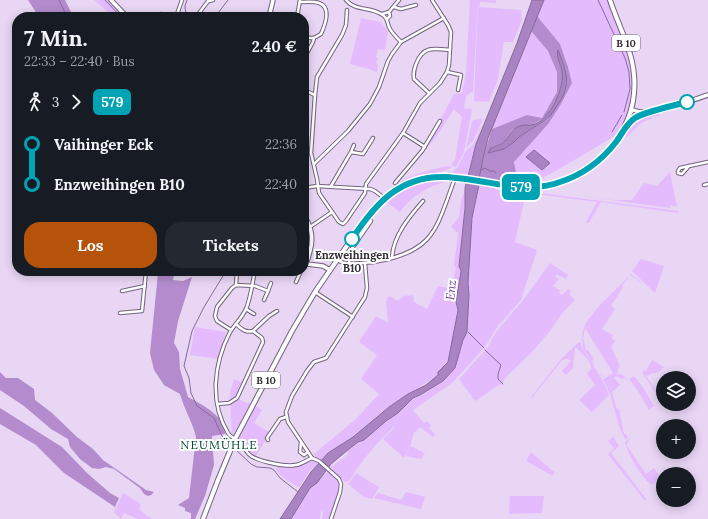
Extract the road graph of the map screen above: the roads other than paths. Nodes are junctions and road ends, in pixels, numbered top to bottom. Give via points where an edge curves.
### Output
1 (111, 0) edge
2 (182, 0) edge
3 (213, 0) edge
4 (273, 0) edge
5 (346, 0) edge
6 (399, 0) edge
7 (432, 0) edge
8 (610, 0) edge
9 (209, 1) edge
10 (300, 1) edge
11 (416, 5) dead end
12 (394, 7) junction
13 (347, 10) dead end
14 (122, 12) edge
15 (178, 12) edge
16 (200, 12) edge
17 (270, 12) edge
18 (298, 12) edge
19 (389, 12) junction
20 (382, 14) junction
21 (444, 18) junction
22 (387, 19) junction
23 (309, 38) edge
24 (314, 38) junction
25 (401, 42) junction
26 (309, 50) edge
27 (450, 50) junction
28 (447, 72) junction
29 (458, 90) dead end
30 (309, 92) edge
31 (429, 93) junction
32 (315, 95) junction
33 (708, 95) edge
34 (631, 112) junction
35 (647, 113) junction
36 (642, 115) junction
37 (440, 121) dead end
38 (622, 132) junction
39 (403, 133) junction
40 (374, 138) dead end
41 (354, 145) dead end
42 (424, 147) junction
43 (351, 152) junction
44 (708, 162) edge
45 (314, 164) junction
46 (689, 166) dead end
47 (454, 180) junction
48 (395, 183) dead end
49 (708, 184) edge
50 (704, 185) dead end
51 (318, 186) junction
52 (331, 186) junction
53 (309, 187) edge
54 (366, 188) junction
55 (384, 199) junction
56 (423, 201) dead end
57 (332, 212) junction
58 (371, 222) dead end
59 (310, 227) joint
60 (309, 254) edge
61 (392, 258) junction
62 (337, 260) junction
63 (349, 263) junction
64 (364, 263) junction
65 (309, 264) edge
66 (330, 270) junction
67 (146, 276) edge
68 (237, 276) edge
69 (254, 276) edge
70 (299, 276) edge
71 (296, 282) dead end
72 (271, 283) dead end
73 (236, 285) junction
74 (145, 286) junction
75 (252, 286) junction
76 (122, 291) dead end
77 (268, 291) junction
78 (316, 292) junction
79 (264, 300) dead end
80 (246, 309) junction
81 (277, 311) dead end
82 (120, 313) dead end
83 (254, 314) dead end
84 (353, 317) junction
85 (236, 324) junction
86 (232, 330) junction
87 (254, 331) junction
88 (217, 404) junction
89 (286, 417) junction
90 (268, 440) dead end
91 (234, 441) junction
92 (302, 443) junction
93 (308, 452) junction
94 (312, 458) junction
95 (202, 519) edge
96 (330, 519) edge

1 - 14 street
2 - 15 street
3 - 9 street
4 - 17 street
5 - 20 street via 358,8
6 - 12 street
7 - 21 street
8 - 34 main road, B 10 via 633,66
9 - 16 street
10 - 18 street
10 - 24 street via 320,3 327,12 321,34
11 - 12 street via 401,9
12 - 19 street
13 - 32 street via 342,35 319,72
19 - 20 street
19 - 22 street via 390,16
20 - 22 street
21 - 25 street
21 - 27 street via 451,32
22 - 25 street via 389,27
23 - 24 street
24 - 26 street
25 - 45 street via 392,54 366,111
27 - 28 street
27 - 31 street via 428,50 420,56 414,70 414,79
28 - 29 street via 461,75
28 - 31 street
30 - 32 street
31 - 39 street via 420,103
32 - 45 street via 311,153
33 - 35 street
34 - 35 street via 634,110
34 - 36 street via 636,116
34 - 38 main road, B 10
35 - 36 street
36 - 38 street via 634,119
37 - 42 street
38 - 47 main road, B 10 via 597,162 582,173 552,185 536,187
39 - 42 street
39 - 54 street via 366,184
40 - 43 street via 363,154
41 - 43 street
42 - 48 street
43 - 52 street
44 - 46 street
45 - 51 street
47 - 55 main road, B 10 via 439,177 420,179 399,188
47 - 61 street via 439,220 425,242 410,252
49 - 50 street
51 - 52 street
51 - 53 street
51 - 57 street via 319,193
52 - 54 street
54 - 55 street
54 - 57 street via 366,193 343,224 338,222
55 - 62 main road, B 10 via 366,219
56 - 61 street via 396,239
57 - 59 street
58 - 63 street via 351,250
59 - 60 street via 312,243
61 - 64 street
62 - 63 street
62 - 66 main road, B 10
63 - 64 street
64 - 84 street via 365,297
65 - 66 street via 323,266
66 - 78 main road, B 10
67 - 74 street
68 - 73 street
69 - 75 street
70 - 71 street
72 - 77 street
73 - 75 street
73 - 86 street via 215,313 217,320
74 - 76 street
74 - 82 street via 142,311
75 - 77 street
75 - 80 street
77 - 79 street
78 - 84 street
78 - 91 main road, B 10 via 285,344
80 - 83 street
80 - 85 street
81 - 87 street
84 - 89 street via 326,358 314,362 302,377 287,406
85 - 86 street
85 - 87 street via 243,330
86 - 88 street via 220,357 215,392
87 - 88 street via 263,342 237,398 229,403
88 - 91 street
89 - 90 street via 280,419
89 - 92 street
91 - 94 street via 241,443 250,456 269,462 293,465
91 - 95 main road, B 10
92 - 93 street
92 - 93 street via 300,452 304,455
93 - 94 street
94 - 96 street via 339,479 341,487

